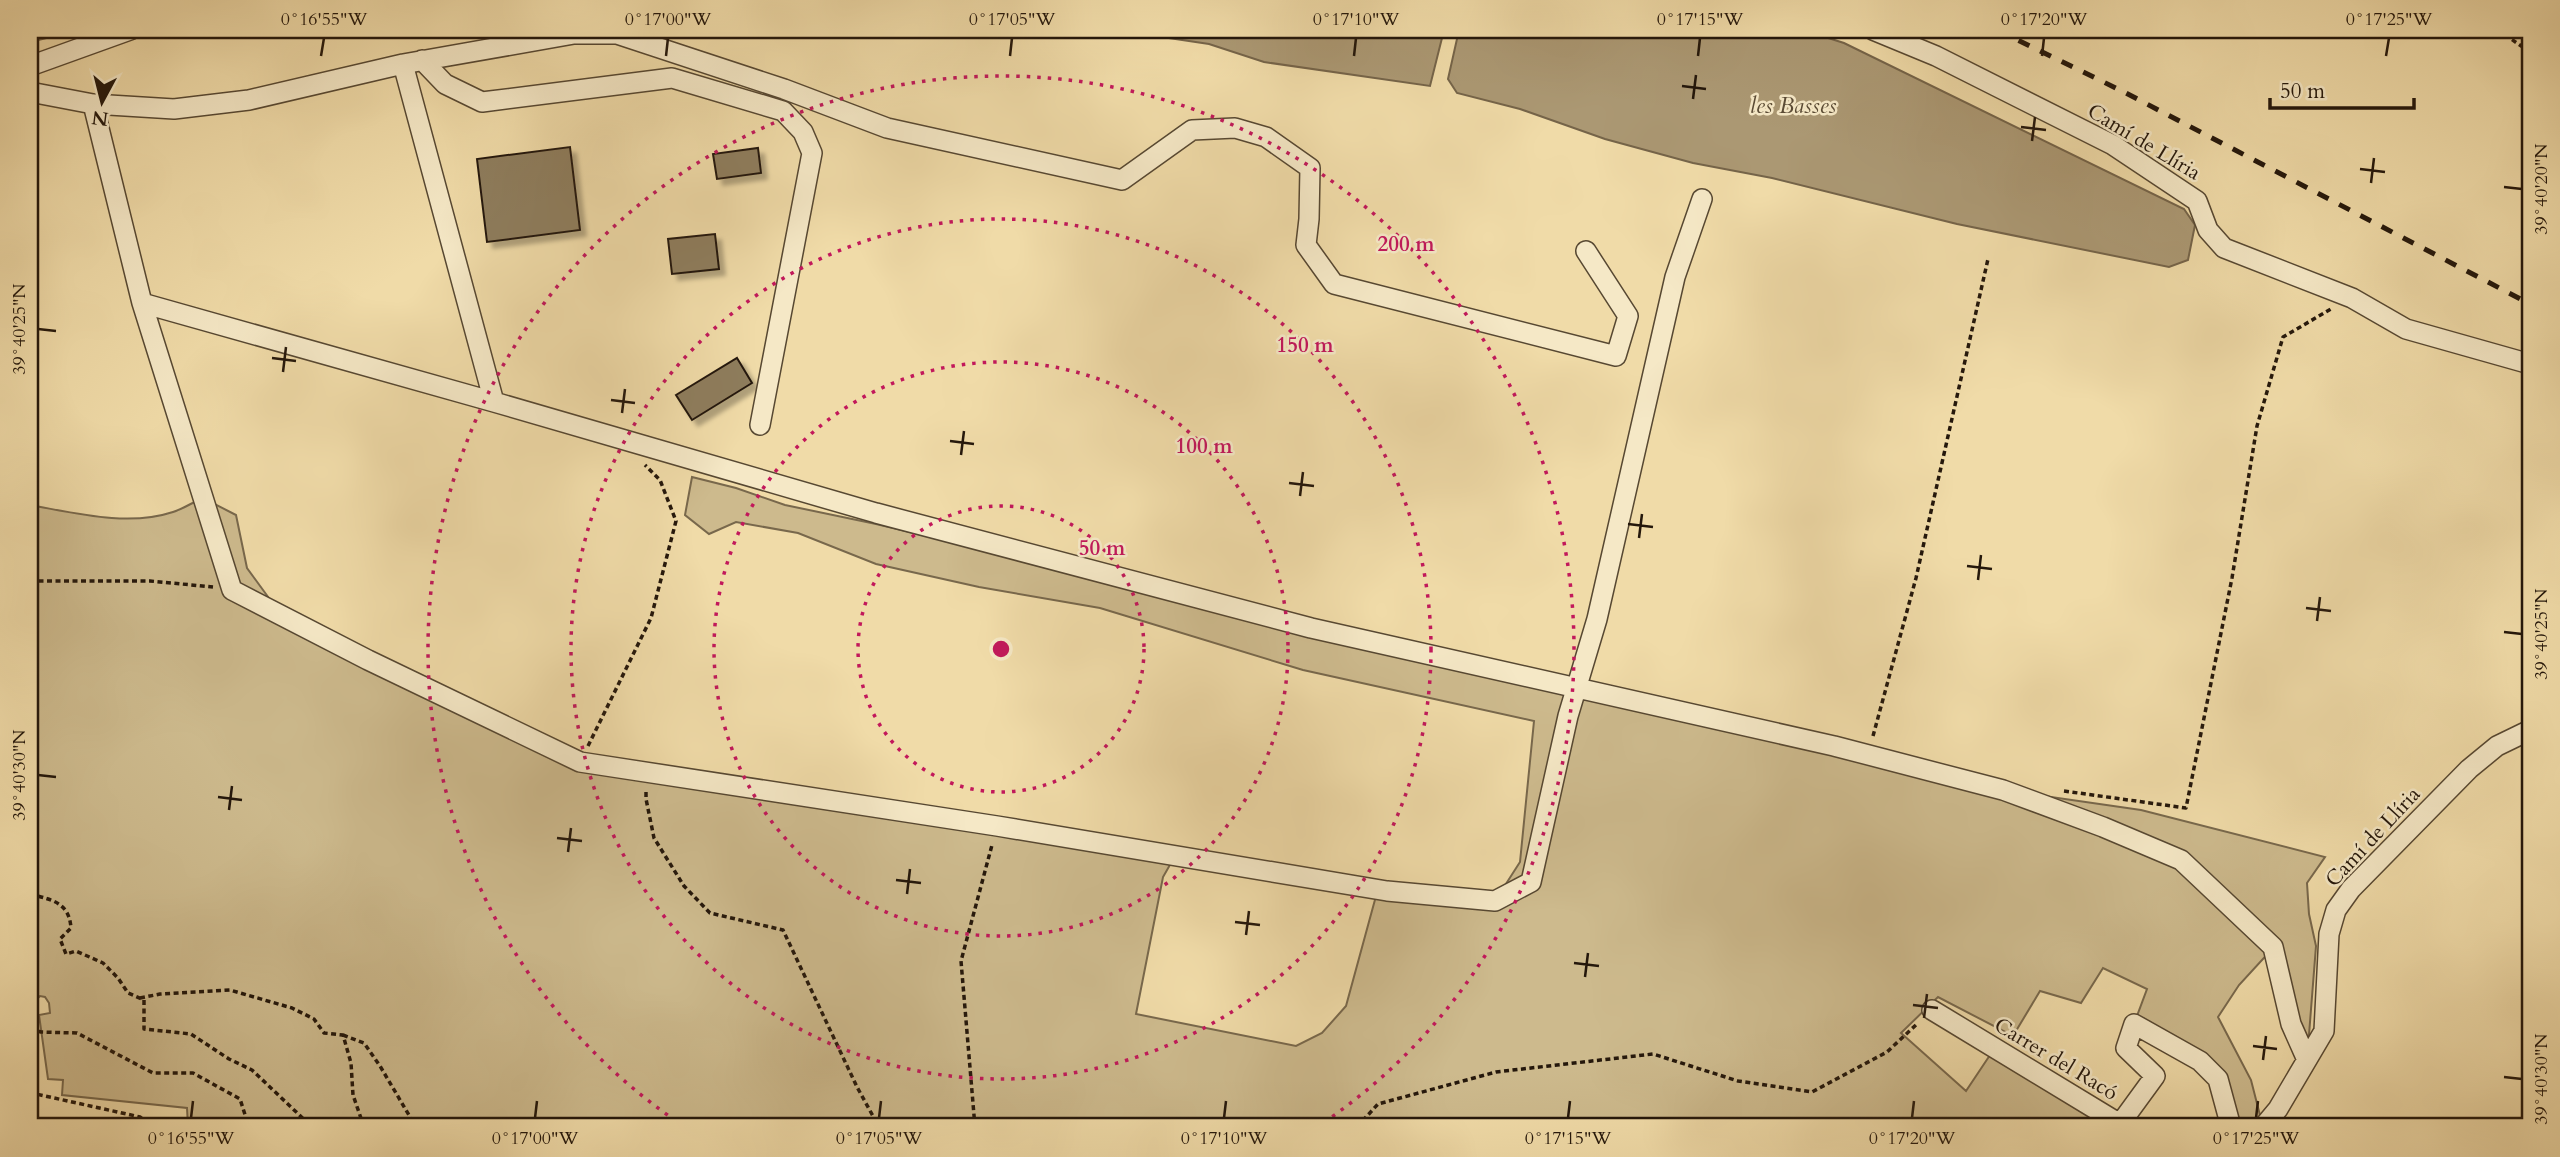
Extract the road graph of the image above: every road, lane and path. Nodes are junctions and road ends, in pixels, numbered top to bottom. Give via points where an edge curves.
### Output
1 (130, 30) edge
2 (1873, 30) edge
3 (2498, 30) edge
4 (2530, 52) edge
5 (412, 62) junction
6 (30, 66) edge
7 (30, 92) edge
8 (93, 104) junction
9 (1702, 199) dead end
10 (1586, 251) dead end
11 (1988, 259) dead end
12 (2352, 298) junction
13 (142, 303) junction
14 (2530, 364) edge
15 (494, 402) junction
16 (760, 425) dead end
17 (643, 464) dead end
18 (30, 581) edge
19 (232, 590) junction
20 (1576, 690) junction
21 (2530, 730) edge
22 (1868, 755) junction
23 (580, 762) junction
24 (648, 772) junction
25 (2063, 791) dead end
26 (997, 826) junction
27 (30, 894) edge
28 (140, 998) junction
29 (1932, 1010) joint
30 (30, 1030) edge
31 (343, 1035) junction
32 (2307, 1060) junction
33 (30, 1091) edge
34 (30, 1116) edge
35 (55, 1127) edge
36 (154, 1127) edge
37 (249, 1127) edge
38 (312, 1127) edge
39 (364, 1127) edge
40 (416, 1127) edge
41 (879, 1127) edge
42 (975, 1127) edge
43 (1357, 1127) edge
44 (2231, 1127) edge
45 (2263, 1127) edge

1 - 6 street
2 - 12 street, Camí de Llíria via 1936,56 2113,145 2197,201 2208,230 2224,248
3 - 4 path
5 - 8 street via 249,100 174,109
5 - 10 street via 574,34 617,34 887,128 1122,180 1192,130 1235,128 1266,137 1310,169 1306,245 1334,284 1616,355 1628,316
5 - 15 street
5 - 16 street via 482,102 672,78 783,110 803,132 812,153
7 - 8 street
8 - 13 street
9 - 20 street via 1675,277 1597,619
11 - 22 path via 1916,578
12 - 14 street, Camí de Llíria via 2406,329
12 - 25 path via 2283,337 2257,426 2186,808
13 - 15 street
13 - 19 street
15 - 20 street via 902,520 1311,628
17 - 23 path via 660,481 676,521 650,618
18 - 19 path via 150,580
19 - 23 street
20 - 22 street
20 - 26 street via 1531,883 1494,901 1387,891
21 - 32 street, Camí de Llíria via 2497,746 2469,769 2336,909 2329,934 2324,1031
22 - 32 street via 2003,790 2181,860 2273,947 2291,1024
23 - 24 street
24 - 26 street
24 - 41 path via 646,799 654,838 684,886 710,913 783,930
26 - 42 path via 961,961
27 - 28 path via 63,905 70,916 71,928 60,939 66,954 76,951 103,963 128,993
28 - 31 path via 230,990 292,1008 314,1018 324,1033
28 - 38 path via 144,1000 144,1029 191,1034 251,1070
29 - 43 path via 1887,1052 1812,1092 1738,1082 1653,1054 1496,1072 1378,1104
29 - 44 street, Carrer del Racó via 2120,1125 2155,1076 2126,1048 2134,1024 2200,1061 2218,1079
30 - 37 path via 76,1033 153,1073 192,1073 240,1100
31 - 39 path via 353,1096
31 - 40 path via 364,1043
32 - 45 street, Camí de Llíria
33 - 36 path via 140,1117
34 - 35 path

